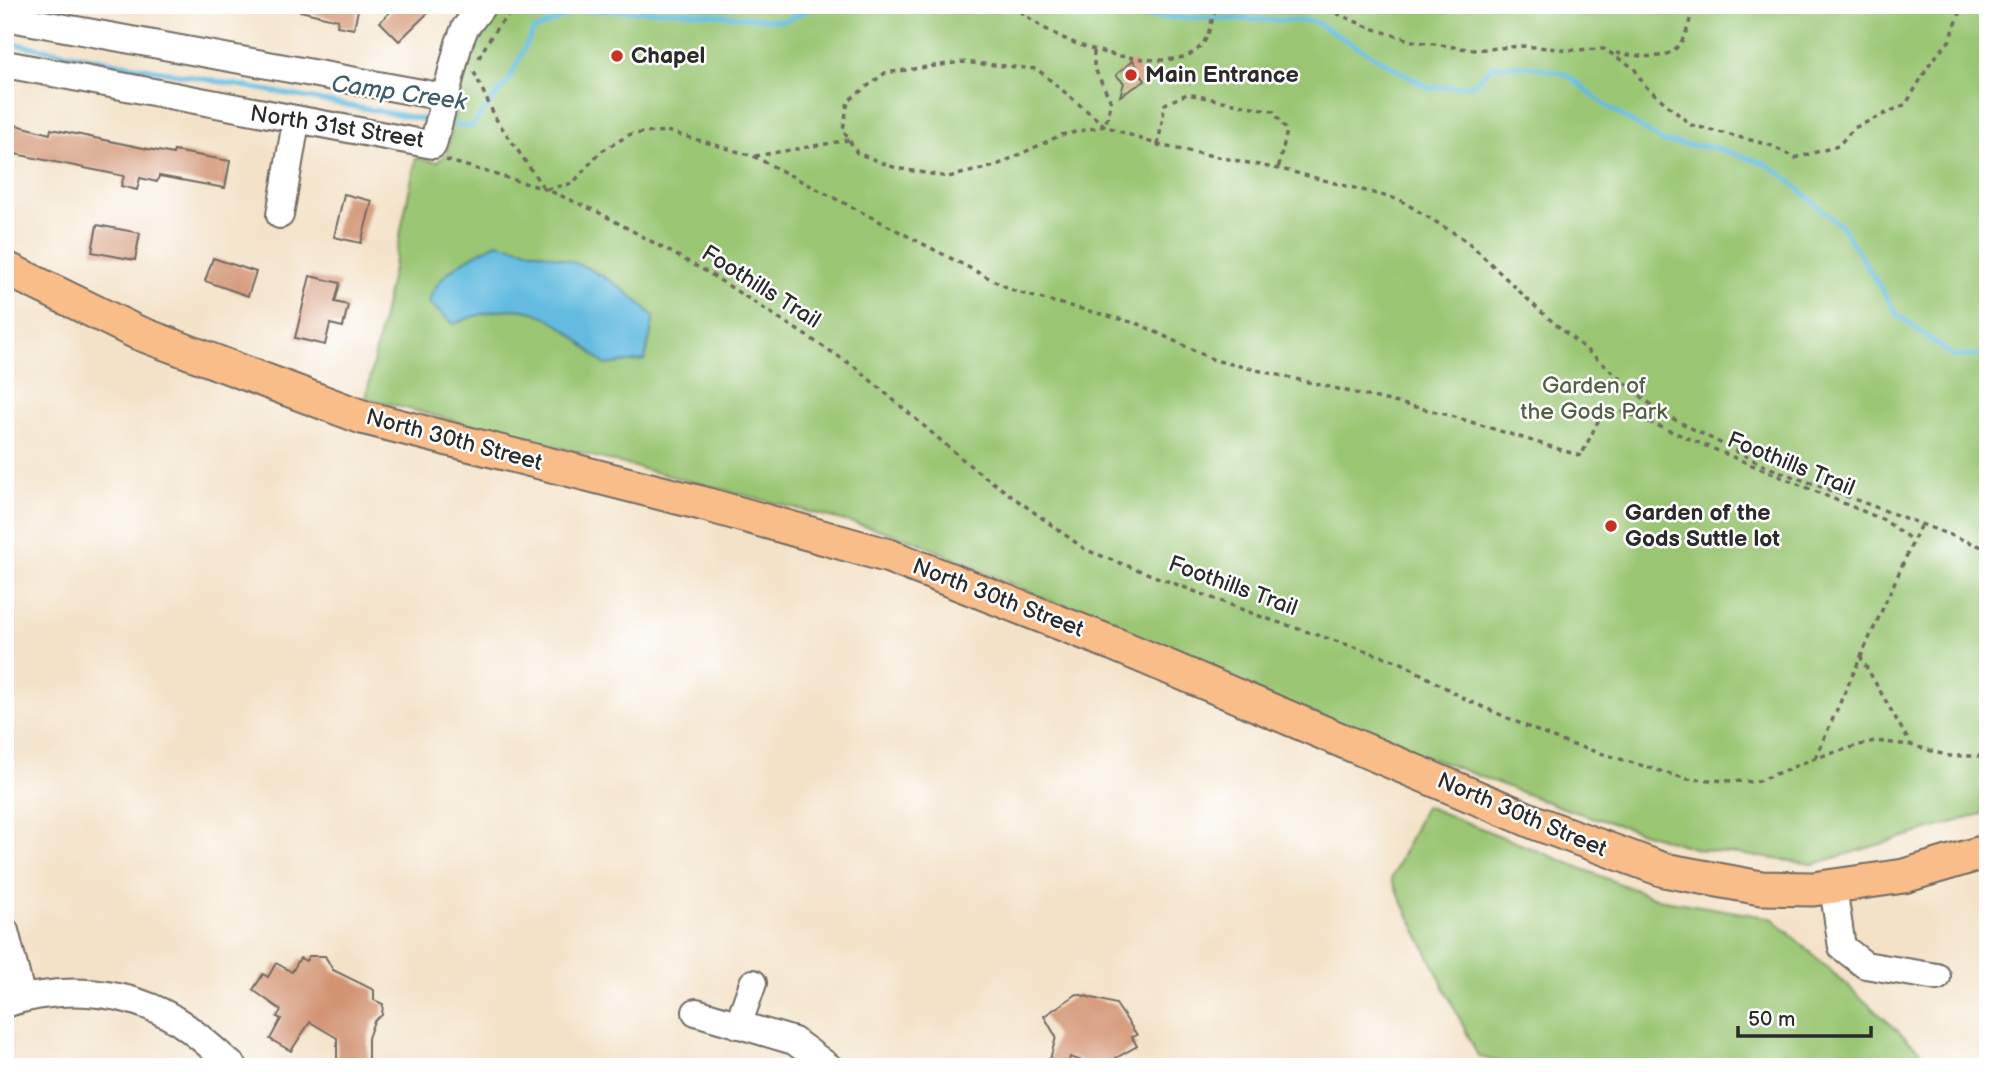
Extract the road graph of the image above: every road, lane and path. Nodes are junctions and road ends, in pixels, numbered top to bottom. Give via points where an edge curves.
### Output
1 (483, 5) edge
2 (523, 5) edge
3 (1012, 5) edge
4 (1216, 5) edge
5 (1318, 5) edge
6 (1693, 5) edge
7 (1963, 5) edge
8 (5, 17) edge
9 (1094, 51) junction
10 (1612, 52) junction
11 (5, 64) edge
12 (444, 97) junction
13 (296, 122) junction
14 (1105, 126) junction
15 (849, 140) junction
16 (433, 145) junction
17 (1158, 145) junction
18 (752, 156) junction
19 (1278, 169) junction
20 (545, 189) junction
21 (279, 215) dead end
22 (5, 268) edge
23 (1922, 524) junction
24 (1912, 540) junction
25 (1988, 549) edge
26 (1860, 656) junction
27 (1912, 745) junction
28 (1988, 756) edge
29 (1815, 758) junction
30 (1988, 851) edge
31 (1833, 887) junction
32 (5, 932) edge
33 (1937, 977) dead end
34 (753, 983) dead end
35 (14, 1001) edge
36 (696, 1012) dead end
37 (738, 1025) junction
38 (234, 1067) edge
39 (830, 1067) edge

1 - 12 street via 465,28
2 - 20 path via 510,12 492,33 473,69 496,119
3 - 9 path via 1043,29
4 - 9 path via 1208,34 1192,53 1174,59 1123,59
5 - 10 path via 1413,41 1475,50 1522,46
6 - 10 path via 1671,54 1664,58
7 - 10 path via 1950,40 1906,104 1854,128 1838,146 1806,157 1788,156 1770,145 1691,125
8 - 12 street, North 31st Street
9 - 14 path via 1094,67 1111,102
11 - 13 street, North 31st Street
12 - 16 street, North 31st Street
13 - 16 street, North 31st Street
13 - 21 street
14 - 15 path via 1061,135 995,166 948,177 896,168 857,153
14 - 15 path via 1037,69 962,62 885,73 848,101 843,130
14 - 17 path
15 - 18 path
16 - 20 path, Foothills Trail via 449,163
17 - 19 path
17 - 19 path via 1166,104 1188,94 1273,111 1287,131
18 - 20 path, Foothills Trail via 667,131 631,134 600,152 573,183
18 - 24 path, Foothills Trail via 1016,292 1139,324 1214,360 1445,414 1581,456 1600,417 1625,412 1884,520
19 - 23 path via 1399,200 1467,241 1540,311 1660,412 1765,466
20 - 29 path, Foothills Trail via 598,212 707,272 855,367 973,468 1087,550 1262,617 1400,662 1467,700 1560,741 1687,779 1756,782
22 - 31 main road, North 30th Street via 136,332 362,416 889,556 1114,644 1629,859 1761,888
23 - 24 path
23 - 25 path
24 - 26 path
26 - 27 path
26 - 29 path
27 - 28 path, Foothills Trail via 1949,756
27 - 29 path, Foothills Trail via 1874,741
30 - 31 main road, North 30th Street via 1904,876
31 - 33 street via 1842,947 1865,965
32 - 35 street
34 - 37 street
35 - 38 street via 78,992 139,1003 177,1021
36 - 37 street
37 - 39 street via 794,1041

